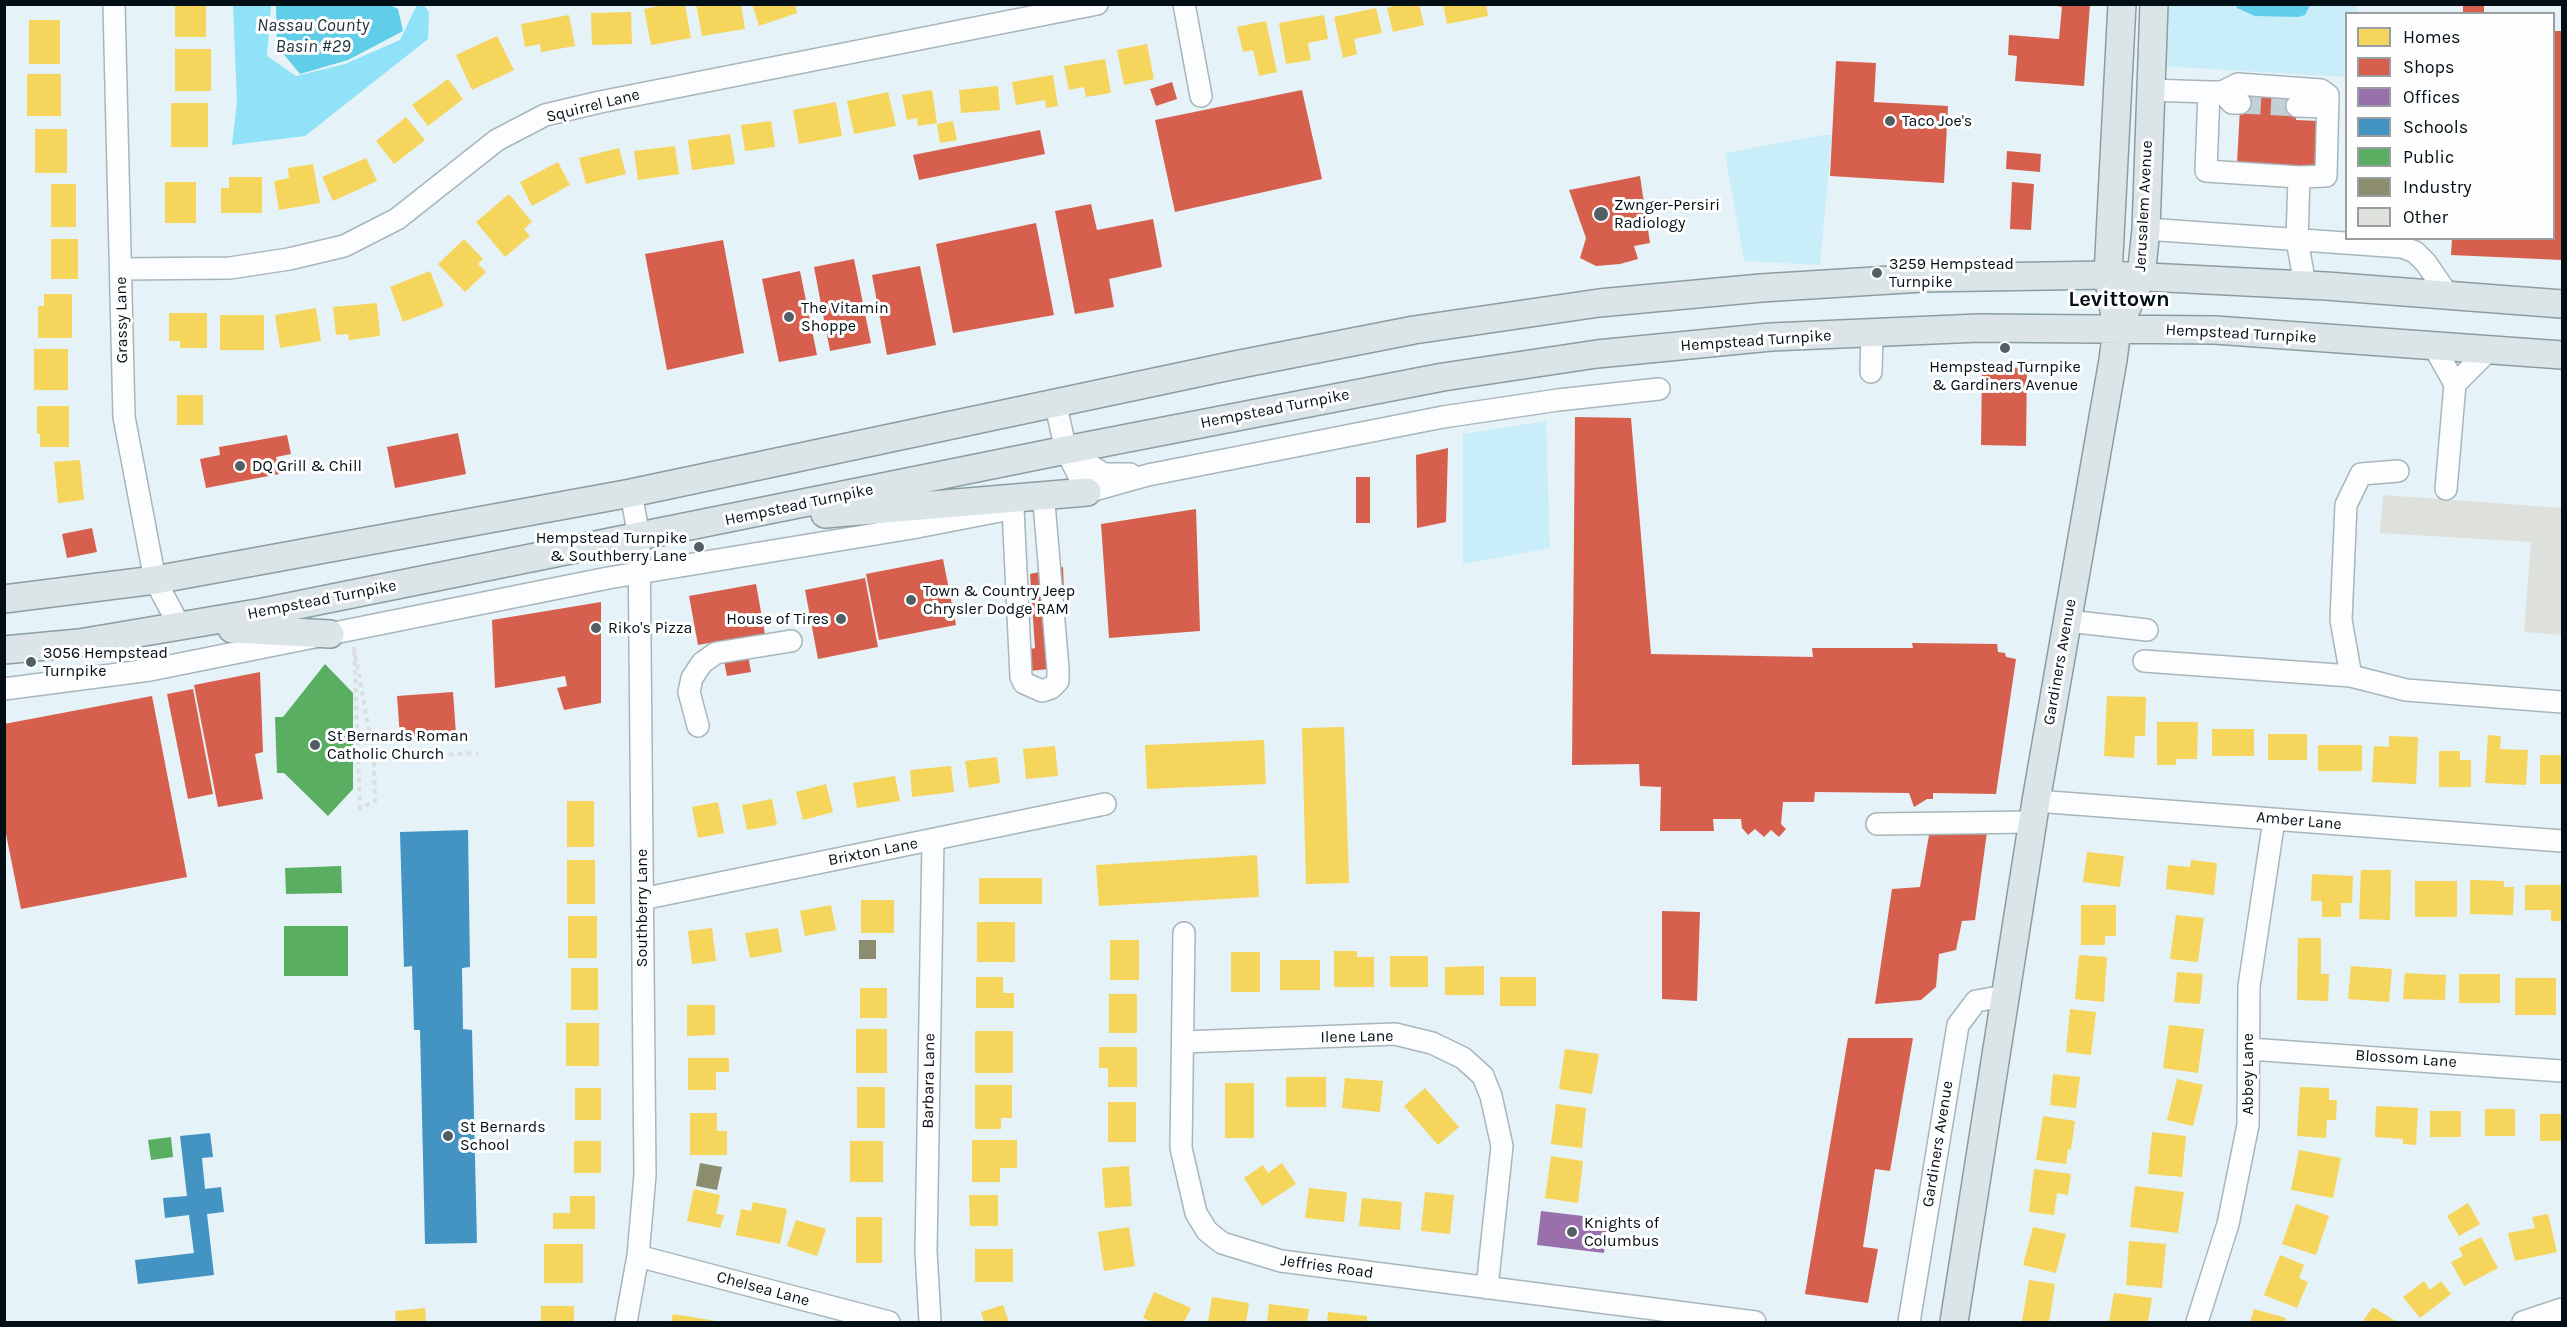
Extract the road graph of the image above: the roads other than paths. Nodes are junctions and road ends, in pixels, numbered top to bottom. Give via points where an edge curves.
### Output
1 (114, 4) edge
2 (1097, 4) edge
3 (1184, 4) edge
4 (2122, 4) edge
5 (2154, 4) edge
6 (1006, 13) edge
7 (2149, 90) junction
8 (2215, 92) junction
9 (1201, 96) dead end
10 (2240, 103) tunnel mouth
11 (2297, 106) tunnel mouth
12 (2327, 107) junction
13 (2299, 177) junction
14 (2146, 229) junction
15 (2297, 240) junction
16 (121, 269) junction
17 (2108, 276) junction
18 (2141, 277) junction
19 (2305, 285) junction
20 (2448, 295) junction
21 (2562, 304) edge
22 (2117, 329) junction
23 (1872, 333) junction
24 (2433, 345) junction
25 (2490, 350) junction
26 (2562, 356) edge
27 (1871, 372) dead end
28 (2455, 384) junction
29 (1659, 389) dead end
30 (1055, 402) junction
31 (1066, 450) junction
32 (2398, 471) dead end
33 (1148, 475) junction
34 (2446, 489) dead end
35 (631, 492) junction
36 (1087, 492) junction
37 (1044, 502) junction
38 (1013, 508) junction
39 (701, 525) junction
40 (639, 537) junction
41 (640, 572) junction
42 (155, 580) junction
43 (4, 599) edge
44 (2068, 621) junction
45 (180, 627) junction
46 (2147, 630) dead end
47 (330, 634) junction
48 (792, 641) dead end
49 (4, 650) edge
50 (2144, 661) dead end
51 (2351, 676) junction
52 (4, 690) edge
53 (2562, 702) edge
54 (698, 726) dead end
55 (1105, 804) dead end
56 (2034, 812) junction
57 (2274, 820) junction
58 (1877, 824) dead end
59 (933, 840) junction
60 (2562, 842) edge
61 (642, 899) junction
62 (1184, 933) dead end
63 (2005, 996) junction
64 (1184, 1042) junction
65 (2249, 1049) junction
66 (2562, 1071) edge
67 (638, 1256) junction
68 (1487, 1288) junction
69 (2562, 1309) edge
70 (626, 1323) edge
71 (889, 1323) edge
72 (930, 1323) edge
73 (1755, 1323) edge
74 (1909, 1323) edge
75 (1954, 1323) edge
76 (2197, 1323) edge
77 (2523, 1323) edge

1 - 16 street, Grassy Lane
2 - 6 street, Squirrel Lane
3 - 9 street
4 - 17 main road, Jerusalem Avenue
5 - 7 main road, Jerusalem Avenue
6 - 16 street, Squirrel Lane via 545,115 498,140 398,219 344,246 230,268
7 - 8 street
7 - 14 main road, Jerusalem Avenue
8 - 10 street via 2232,103
8 - 12 street via 2238,84 2321,90 2328,95
8 - 13 street via 2206,171
11 - 12 street
12 - 13 street via 2326,176
13 - 15 street
14 - 15 street
14 - 18 main road, Jerusalem Avenue
15 - 19 street
15 - 20 street via 2402,247 2415,252 2426,263
16 - 42 street, Grassy Lane via 124,417
17 - 18 main road
17 - 22 main road, Jerusalem Avenue
17 - 30 main road via 1900,280 1599,303 1414,330
18 - 19 main road
18 - 22 main road, Jerusalem Avenue
19 - 20 main road
20 - 21 main road
22 - 23 main road, Hempstead Turnpike via 1979,328
22 - 24 main road, Hempstead Turnpike via 2215,330
22 - 44 main road, Gardiners Avenue
23 - 27 street
23 - 31 main road, Hempstead Turnpike via 1771,337 1496,368
24 - 25 main road, Hempstead Turnpike
24 - 28 street
25 - 26 main road, Hempstead Turnpike
25 - 28 street
28 - 34 street
29 - 33 street, Hempstead Turnpike via 1443,417
30 - 31 street
30 - 35 main road
31 - 33 street via 1104,474
31 - 36 street
31 - 39 main road, Hempstead Turnpike
32 - 51 street via 2361,474 2346,505 2341,620
33 - 36 street, Hempstead Turnpike
35 - 40 street, Southberry Lane
35 - 42 main road
36 - 37 street, Hempstead Turnpike
36 - 39 main road
37 - 38 street, Hempstead Turnpike
37 - 38 street via 1058,681 1042,691 1024,683 1022,677
38 - 41 street, Hempstead Turnpike
39 - 40 main road, Hempstead Turnpike
40 - 41 street, Southberry Lane
40 - 45 main road, Hempstead Turnpike
41 - 47 street, Hempstead Turnpike
41 - 61 street, Southberry Lane
42 - 43 main road
42 - 45 street, Grassy Lane
44 - 46 street
44 - 56 main road, Gardiners Avenue
45 - 47 main road
45 - 49 main road, Hempstead Turnpike
47 - 52 street, Hempstead Turnpike via 155,669
48 - 54 street via 716,653 702,663 689,692
50 - 51 street
51 - 53 street via 2406,690
55 - 59 street, Brixton Lane
56 - 57 street, Amber Lane
56 - 58 street, Amber Lane
56 - 63 main road, Gardiners Avenue
57 - 60 street, Amber Lane
57 - 65 street, Abbey Lane via 2249,986
59 - 61 street, Brixton Lane
59 - 72 street, Barbara Lane via 926,1251
61 - 67 street, Southberry Lane via 645,1175
62 - 64 street, Jeffries Road
63 - 74 street, Gardiners Avenue via 1976,1002 1958,1025
63 - 75 main road, Gardiners Avenue
64 - 68 street, Jeffries Road via 1181,1148 1196,1213 1207,1232 1222,1244 1281,1262
64 - 68 street, Ilene Lane via 1395,1034 1432,1043 1463,1058 1483,1076 1502,1146
65 - 66 street, Blossom Lane
65 - 76 street, Abbey Lane via 2248,1125 2228,1224
67 - 70 street, Southberry Lane
67 - 71 street, Chelsea Lane
68 - 73 street, Jeffries Road
69 - 77 street

